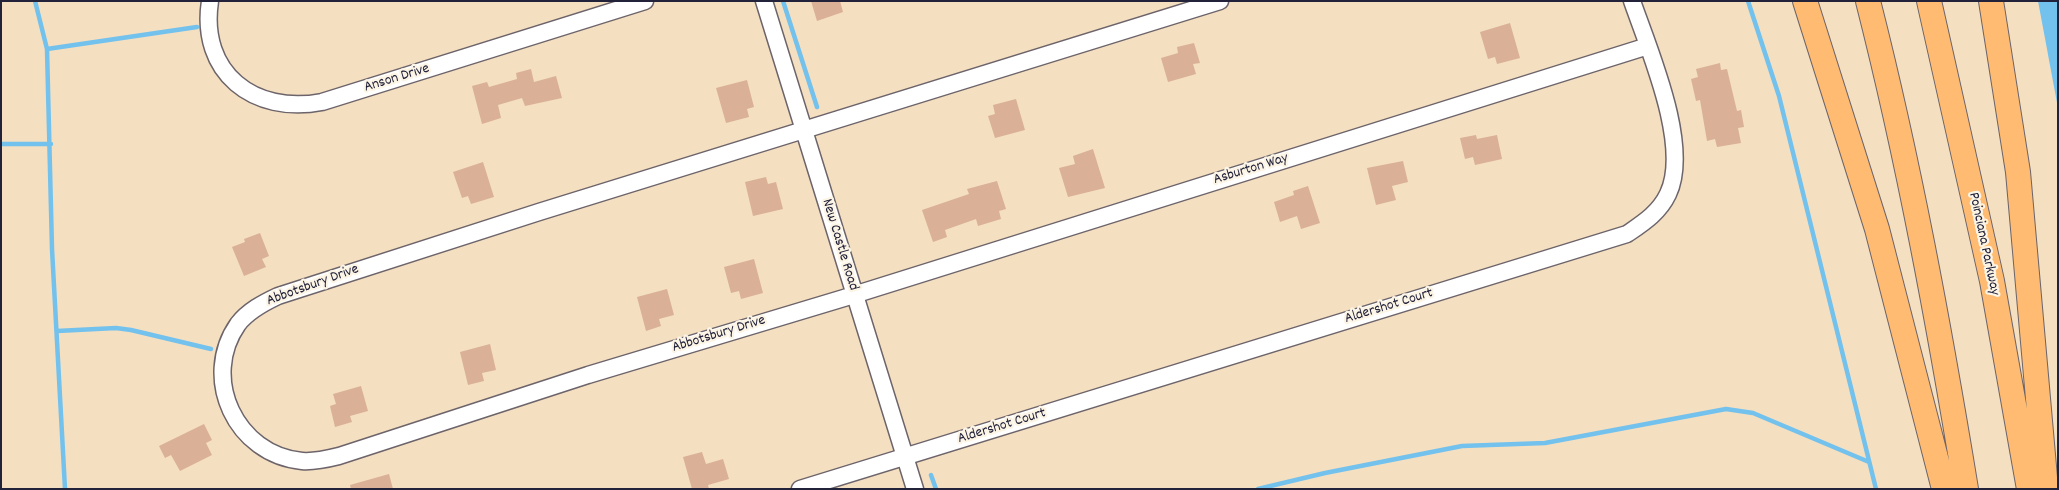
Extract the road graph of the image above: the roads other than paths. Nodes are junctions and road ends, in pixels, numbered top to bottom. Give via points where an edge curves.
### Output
1 (210, 1) edge
2 (645, 1) edge
3 (764, 1) edge
4 (1220, 1) edge
5 (1632, 1) edge
6 (1805, 1) edge
7 (1868, 1) edge
8 (1929, 1) edge
9 (1991, 1) edge
10 (1648, 46) junction
11 (804, 131) junction
12 (854, 294) junction
13 (905, 457) junction
14 (800, 489) edge
15 (915, 489) edge
16 (1944, 489) edge
17 (1966, 489) edge
18 (2029, 489) edge
19 (2046, 489) edge

1 - 2 street, Anson Drive via 209,33 224,70 239,86 259,98 296,106 322,102
3 - 11 street, New Castle Road
4 - 11 street
5 - 10 street, Aldershot Court
6 - 16 highway via 1877,229
7 - 17 highway via 1924,246
8 - 18 highway, Poinciana Parkway via 1992,281
9 - 19 highway via 2018,172
10 - 12 street, Asburton Way
10 - 13 street, Aldershot Court via 1672,124 1673,177 1668,195 1653,216 1626,234
11 - 12 street, New Castle Road
11 - 12 street, Abbotsbury Drive via 290,291 266,302 245,316 227,343 222,370 228,406 246,434 273,453 303,461 327,458
12 - 13 street, New Castle Road
13 - 14 street, Aldershot Court
13 - 15 street, New Castle Road

